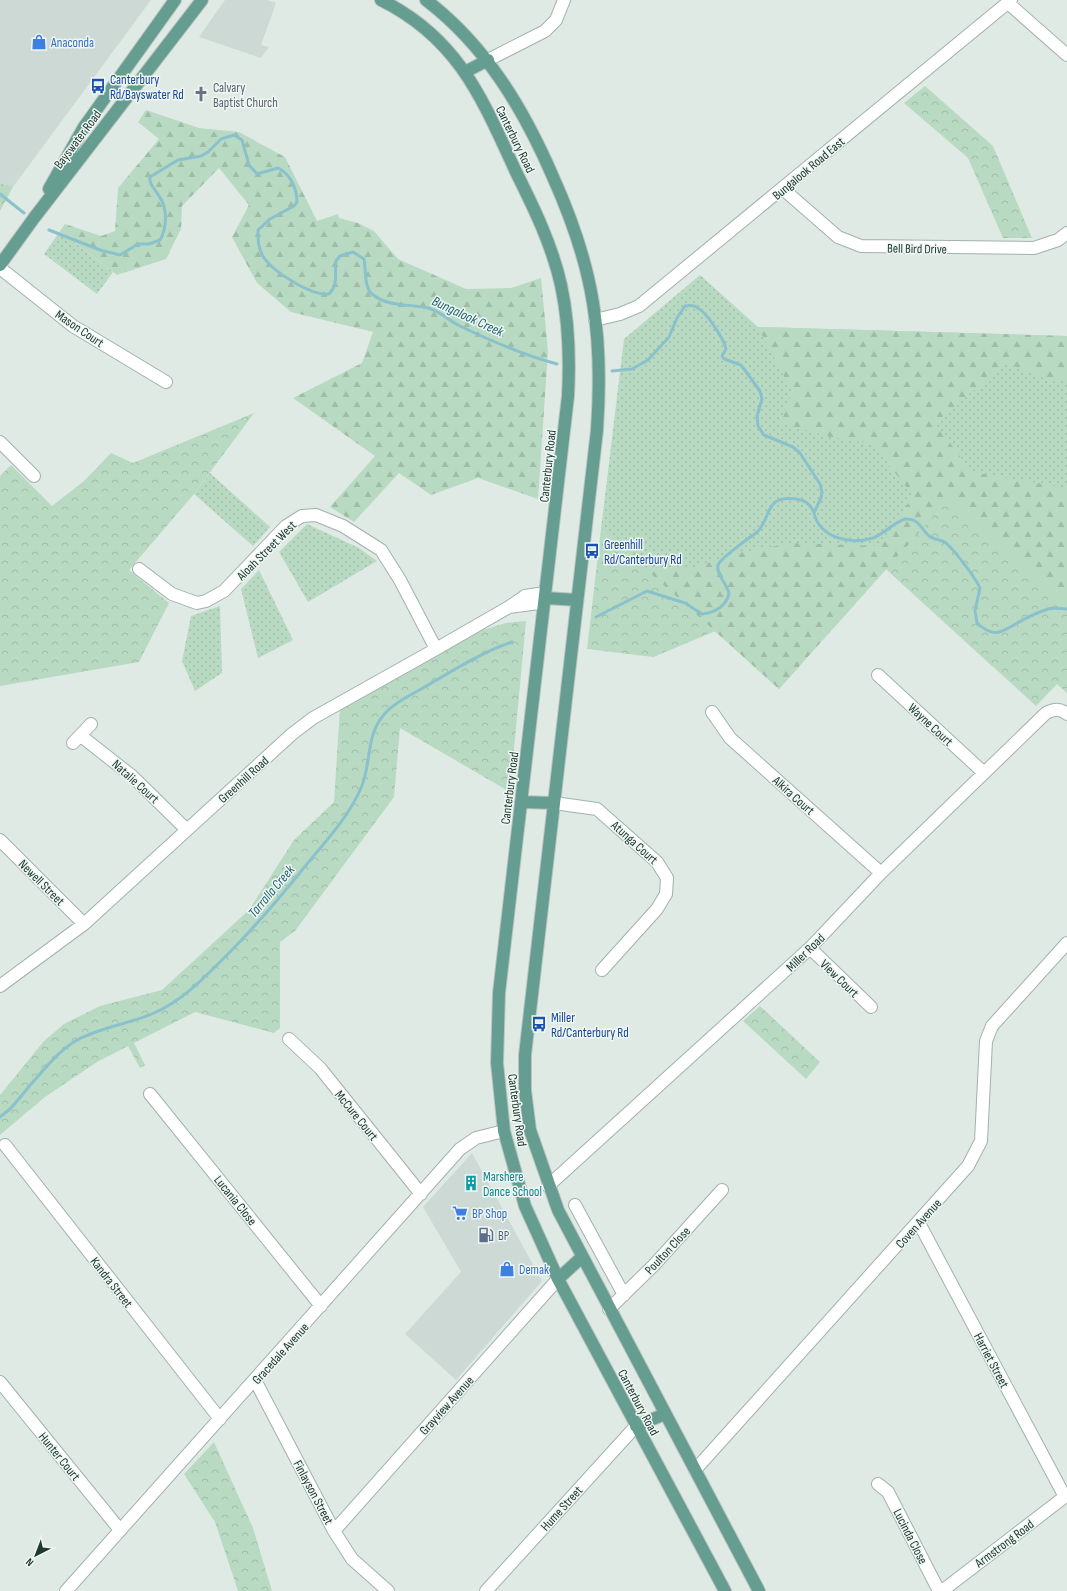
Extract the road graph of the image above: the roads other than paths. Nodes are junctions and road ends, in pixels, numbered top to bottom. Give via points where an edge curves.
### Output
1 (202, 0) edge
2 (381, 0) edge
3 (426, 0) edge
4 (564, 0) edge
5 (174, 1) edge
6 (1009, 1) edge
7 (1067, 55) edge
8 (488, 60) junction
9 (465, 72) junction
10 (80, 132) junction
11 (92, 144) junction
12 (783, 189) junction
13 (34, 218) junction
14 (1067, 233) edge
15 (0, 266) edge
16 (595, 320) junction
17 (166, 382) dead end
18 (0, 442) edge
19 (34, 476) dead end
20 (139, 569) dead end
21 (546, 598) junction
22 (577, 600) junction
23 (436, 649) junction
24 (878, 675) dead end
25 (712, 712) dead end
26 (1067, 714) edge
27 (91, 724) dead end
28 (983, 772) junction
29 (521, 802) junction
30 (554, 803) junction
31 (187, 830) junction
32 (0, 840) edge
33 (881, 873) junction
34 (84, 924) junction
35 (1067, 943) edge
36 (810, 948) junction
37 (602, 970) dead end
38 (0, 986) edge
39 (871, 1007) dead end
40 (289, 1040) dead end
41 (150, 1094) dead end
42 (504, 1131) junction
43 (5, 1145) dead end
44 (548, 1186) junction
45 (722, 1190) dead end
46 (421, 1194) junction
47 (575, 1205) dead end
48 (919, 1223) junction
49 (582, 1257) junction
50 (558, 1279) junction
51 (624, 1295) junction
52 (321, 1306) junction
53 (610, 1309) junction
54 (255, 1380) junction
55 (0, 1382) edge
56 (665, 1414) junction
57 (220, 1419) junction
58 (636, 1426) junction
59 (695, 1470) junction
60 (878, 1484) dead end
61 (1066, 1496) edge
62 (120, 1530) junction
63 (334, 1531) junction
64 (755, 1588) edge
65 (66, 1591) edge
66 (388, 1591) edge
67 (486, 1591) edge
68 (725, 1591) edge
69 (940, 1591) edge

1 - 11 main road, Bayswater Road
2 - 9 main road, Canterbury Road via 426,28
3 - 8 main road, Canterbury Road via 464,33
4 - 8 street via 556,20 546,31
5 - 10 main road, Bayswater Road
6 - 7 street
6 - 12 street, Bungalook Road East
8 - 9 main road
8 - 16 main road, Canterbury Road via 515,100 559,189 583,259
9 - 21 main road, Canterbury Road via 482,100 544,234 561,285 566,312 570,364 568,396
10 - 11 main road
10 - 13 main road, Bayswater Road
11 - 13 main road, Bayswater Road
12 - 14 street, Bell Bird Drive via 838,238 861,246 1034,248 1058,240
12 - 16 street, Bungalook Road East via 639,306
13 - 15 main road, Bayswater Road
15 - 17 street, Mason Court via 73,326
16 - 22 main road, Canterbury Road via 599,368 597,430
18 - 19 street
20 - 23 street, Aloah Street West via 172,594 197,603 206,601 224,591 286,526 302,516 316,515 350,530 381,550 400,580
21 - 22 main road
21 - 23 street, Greenhill Road via 538,594 525,596
21 - 29 main road, Canterbury Road
22 - 30 main road, Canterbury Road
23 - 31 street, Greenhill Road via 313,718
24 - 28 street, Wayne Court
25 - 33 street, Alkira Court via 730,738
26 - 28 street, Miller Road via 1063,710 1054,709 1046,713
27 - 31 street, Natalie Court via 77,740 132,776
28 - 33 street, Miller Road
29 - 30 main road
29 - 42 main road, Canterbury Road via 500,993 497,1063
30 - 37 street, Atunga Court via 590,808 603,813 658,862 667,878 666,894 657,909
30 - 44 main road, Canterbury Road via 525,1055 525,1090 530,1130
31 - 34 street, Greenhill Road
32 - 34 street, Newell Street
33 - 36 street, Miller Road
34 - 38 street, Greenhill Road
35 - 48 street, Coven Avenue via 992,1026 986,1041 982,1141 968,1166
36 - 39 street, View Court
36 - 44 street, Miller Road
40 - 46 street, McCure Court via 320,1068
41 - 52 street, Lucania Close
42 - 46 street, Gracedale Avenue via 476,1138 468,1143
42 - 50 main road, Canterbury Road via 525,1206
43 - 57 street, Kandra Street
44 - 49 main road, Canterbury Road
45 - 51 street, Poulton Close
46 - 52 street, Gracedale Avenue
47 - 51 street
48 - 59 street, Coven Avenue
48 - 61 street, Harriet Street
49 - 50 main road
49 - 53 main road, Canterbury Road
50 - 58 main road, Canterbury Road
50 - 63 street, Grayview Avenue
51 - 53 street, Poulton Close
52 - 54 street, Gracedale Avenue
53 - 56 main road, Canterbury Road
54 - 57 street, Gracedale Avenue
54 - 63 street, Finlayson Street
55 - 62 street, Hunter Court
56 - 58 main road
56 - 59 main road, Canterbury Road
57 - 62 street, Gracedale Avenue
58 - 67 street, Hume Street
58 - 68 main road, Canterbury Road
59 - 64 main road, Canterbury Road
60 - 69 street, Lucinda Close via 888,1492
61 - 69 street, Armstrong Road
62 - 65 street, Gracedale Avenue
63 - 66 street, Finlayson Street via 352,1559

